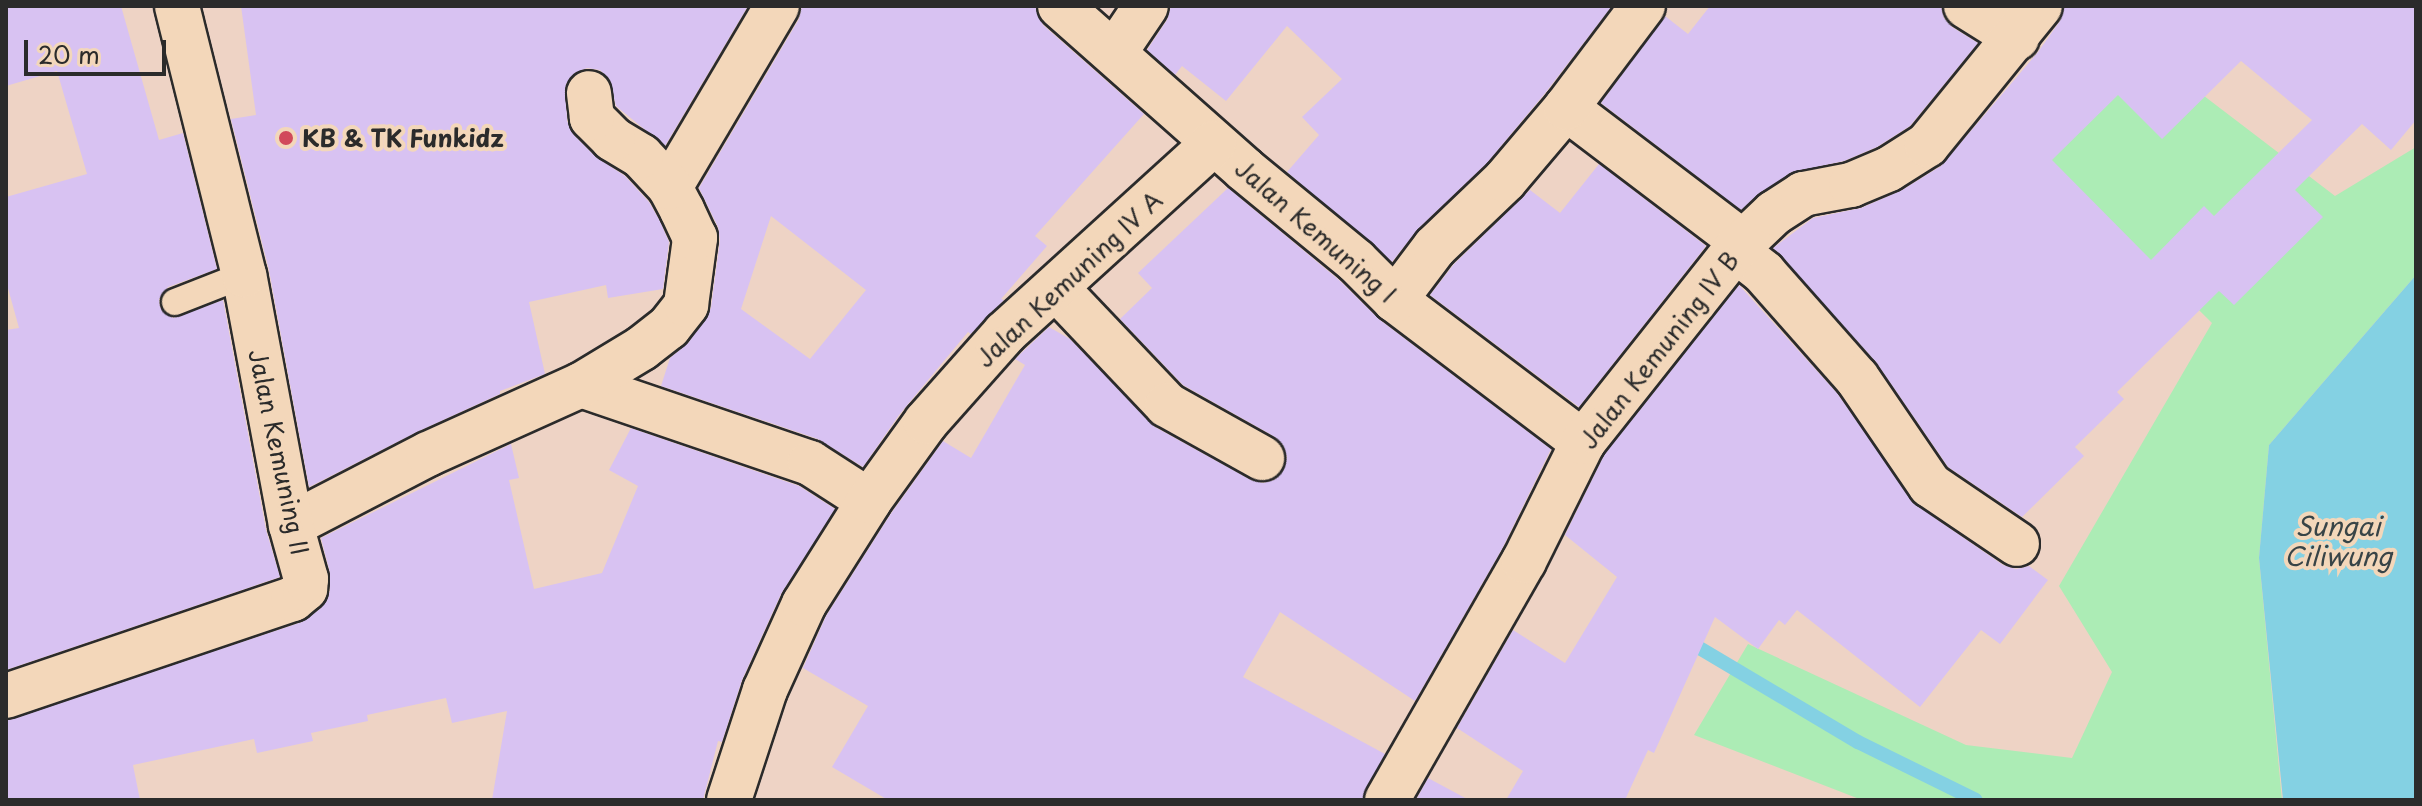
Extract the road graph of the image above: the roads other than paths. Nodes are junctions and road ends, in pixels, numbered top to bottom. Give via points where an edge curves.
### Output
1 (177, 6) edge
2 (777, 6) edge
3 (1060, 6) edge
4 (1146, 6) edge
5 (1643, 6) edge
6 (1966, 6) edge
7 (2029, 22) edge
8 (1115, 52) junction
9 (589, 93) dead end
10 (1566, 108) junction
11 (1214, 143) junction
12 (670, 187) junction
13 (1740, 247) junction
14 (244, 275) junction
15 (1057, 289) junction
16 (1395, 300) junction
17 (175, 302) dead end
18 (581, 385) junction
19 (1583, 442) junction
20 (1262, 458) dead end
21 (869, 501) junction
22 (291, 525) junction
23 (2017, 544) dead end
24 (6, 696) edge
25 (729, 800) edge
26 (1387, 800) edge

1 - 14 street, Jalan Kemuning II
2 - 12 street
3 - 8 street, Jalan Kemuning I
4 - 8 street
5 - 10 street
6 - 7 street
7 - 13 street, Jalan Kemuning IV B via 1927,145 1851,185 1803,194 1774,213
8 - 11 street, Jalan Kemuning I
9 - 12 street via 592,118 641,156
10 - 13 street
10 - 16 street via 1505,180 1435,247
11 - 15 street, Jalan Kemuning IV A
11 - 16 street, Jalan Kemuning I
12 - 18 street via 695,238 686,305 642,348
13 - 19 street, Jalan Kemuning IV B
13 - 23 street via 1857,378 1930,485
14 - 17 lane
14 - 22 street, Jalan Kemuning II
15 - 20 street via 1167,405
15 - 21 street, Jalan Kemuning IV A via 1005,333 926,422
16 - 19 street, Jalan Kemuning I
18 - 21 street via 810,463
18 - 22 street via 428,454
19 - 26 street, Jalan Kemuning IV B via 1524,561
21 - 25 street, Jalan Kemuning IV A via 804,604 765,690
22 - 24 street, Jalan Kemuning II via 306,579 299,596

